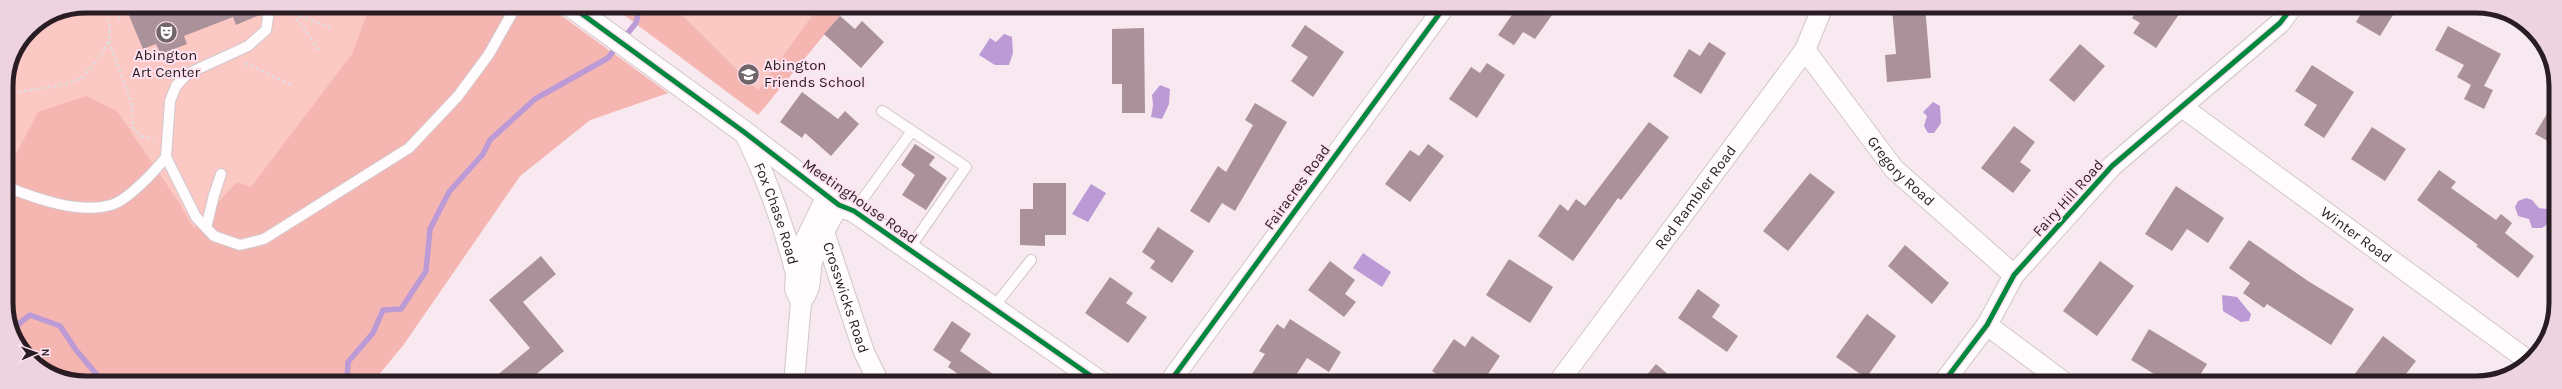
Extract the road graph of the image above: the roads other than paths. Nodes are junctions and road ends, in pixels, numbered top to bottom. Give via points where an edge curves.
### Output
1 (269, 13) edge
2 (512, 13) edge
3 (581, 13) edge
4 (1440, 13) edge
5 (1820, 13) edge
6 (2288, 13) edge
7 (1804, 50) junction
8 (2182, 107) junction
9 (882, 111) dead end
10 (912, 131) junction
11 (744, 132) junction
12 (166, 157) junction
13 (221, 174) dead end
14 (13, 189) edge
15 (840, 204) junction
16 (206, 228) junction
17 (824, 232) junction
18 (909, 249) junction
19 (1031, 260) dead end
20 (796, 274) junction
21 (2014, 275) junction
22 (801, 302) junction
23 (993, 308) junction
24 (1987, 325) junction
25 (2524, 358) edge
26 (795, 376) edge
27 (876, 376) edge
28 (1091, 376) edge
29 (1173, 376) edge
30 (1563, 376) edge
31 (1948, 376) edge
32 (2056, 376) edge

1 - 12 lane via 266,30 248,46 187,74 176,86 170,101
2 - 16 lane via 489,54 458,96 409,148 264,239 240,245 214,236
3 - 11 street, Meetinghouse Road
4 - 29 street, Fairacres Road
5 - 7 street, Red Rambler Road
6 - 8 street, Fairy Hill Road via 2280,23
7 - 21 street, Gregory Road via 1894,169
7 - 30 street, Red Rambler Road
8 - 21 street, Fairy Hill Road via 2112,166
8 - 25 street, Winter Road
9 - 10 lane
10 - 15 lane
10 - 18 lane via 966,167
11 - 15 street, Meetinghouse Road
11 - 20 street, Fox Chase Road via 766,178 784,225
12 - 14 lane via 149,179 112,205 77,207
12 - 16 lane via 196,217
13 - 16 lane
15 - 17 street, Fox Chase Road
15 - 18 street, Meetinghouse Road
15 - 20 street, Fox Chase Road via 802,247
17 - 22 street, Fox Chase Road via 813,261 810,289
17 - 27 street, Crosswicks Road via 864,352
18 - 23 street, Meetinghouse Road
19 - 23 lane
20 - 22 street, Fox Chase Road via 796,289
21 - 24 street, Fairy Hill Road
22 - 26 street, Fox Chase Road
23 - 28 street, Meetinghouse Road
24 - 31 street, Fairy Hill Road
24 - 32 street

